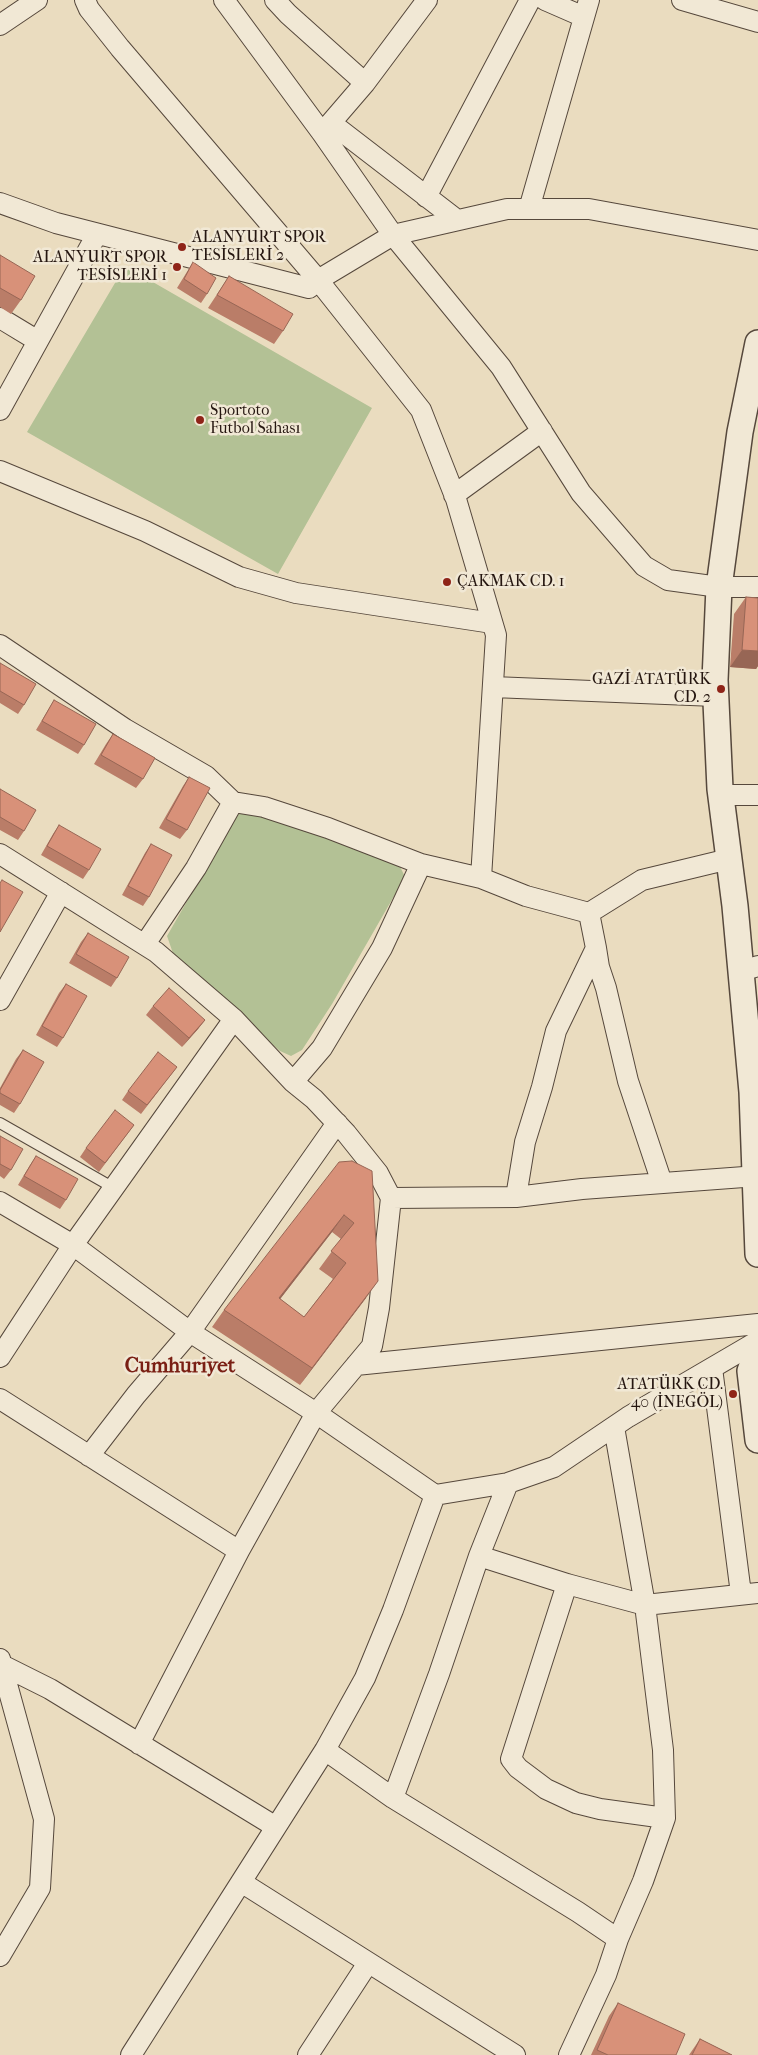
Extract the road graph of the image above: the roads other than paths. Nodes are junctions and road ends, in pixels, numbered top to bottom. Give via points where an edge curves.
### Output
1 (37, 0) edge
2 (85, 0) edge
3 (224, 0) edge
4 (275, 0) edge
5 (427, 0) edge
6 (530, 0) edge
7 (545, 0) edge
8 (682, 0) edge
9 (587, 9) edge
10 (758, 22) edge
11 (0, 25) edge
12 (365, 83) junction
13 (326, 128) junction
14 (426, 197) junction
15 (0, 203) edge
16 (529, 209) junction
17 (457, 220) junction
18 (97, 234) junction
19 (394, 235) junction
20 (758, 240) edge
21 (318, 280) junction
22 (0, 318) edge
23 (38, 341) junction
24 (758, 343) edge
25 (751, 407) edge
26 (0, 410) edge
27 (542, 431) junction
28 (0, 471) edge
29 (454, 495) junction
30 (719, 587) junction
31 (758, 587) edge
32 (492, 623) junction
33 (0, 645) edge
34 (493, 687) junction
35 (715, 696) junction
36 (721, 794) junction
37 (758, 795) edge
38 (233, 802) junction
39 (0, 854) edge
40 (729, 859) junction
41 (421, 864) junction
42 (481, 878) junction
43 (61, 892) junction
44 (589, 913) junction
45 (145, 944) junction
46 (596, 948) junction
47 (749, 968) edge
48 (0, 1000) edge
49 (234, 1019) junction
50 (293, 1082) junction
51 (0, 1123) edge
52 (337, 1123) junction
53 (756, 1176) edge
54 (662, 1183) junction
55 (114, 1188) junction
56 (516, 1197) junction
57 (391, 1198) junction
58 (0, 1202) edge
59 (73, 1245) junction
60 (758, 1254) edge
61 (758, 1324) edge
62 (190, 1332) junction
63 (758, 1341) edge
64 (758, 1349) edge
65 (0, 1357) edge
66 (356, 1365) junction
67 (712, 1368) junction
68 (0, 1399) edge
69 (316, 1413) junction
70 (614, 1427) junction
71 (758, 1440) edge
72 (89, 1456) junction
73 (508, 1483) junction
74 (435, 1495) junction
75 (239, 1551) junction
76 (479, 1556) junction
77 (567, 1584) junction
78 (750, 1593) edge
79 (645, 1605) junction
80 (1, 1662) edge
81 (139, 1744) junction
82 (325, 1750) junction
83 (393, 1798) junction
84 (665, 1818) junction
85 (276, 1827) junction
86 (241, 1882) junction
87 (618, 1939) junction
88 (0, 1956) edge
89 (368, 1962) junction
90 (131, 2055) edge
91 (308, 2055) edge
92 (515, 2055) edge
93 (569, 2055) edge

1 - 11 street
2 - 21 street via 120,48
3 - 13 street
4 - 12 street
5 - 12 street
6 - 14 street
7 - 9 street
8 - 10 street
9 - 16 street
12 - 13 street
13 - 14 street
13 - 19 street
14 - 17 street
15 - 18 street
16 - 17 street via 507,209
16 - 20 street via 589,209
17 - 19 street
18 - 21 street via 309,288
18 - 23 street
19 - 21 street
19 - 27 street via 502,367
21 - 29 street via 421,410
22 - 23 street
23 - 26 street
24 - 25 street
25 - 30 street
27 - 29 street
27 - 30 street via 580,493 644,566 668,580
28 - 32 street via 145,531 239,577 296,593
29 - 32 street
30 - 31 street
30 - 35 street
32 - 34 street via 496,635
33 - 38 street via 125,729 206,776
34 - 35 street
34 - 42 street
35 - 36 street
36 - 37 street
36 - 40 street
38 - 41 street via 273,810 328,828
38 - 45 street via 196,868
39 - 43 street
40 - 44 street via 642,880
40 - 47 street
41 - 42 street
41 - 50 street via 382,948 322,1048
42 - 44 street via 526,896
43 - 45 street
43 - 48 street
44 - 46 street
45 - 49 street
46 - 54 street via 628,1081
46 - 56 street via 556,1031 525,1142
47 - 53 street
49 - 50 street
49 - 55 street
50 - 52 street
51 - 55 lane
52 - 57 street via 378,1173
52 - 62 street
53 - 54 street
53 - 60 street
54 - 56 street
55 - 59 street
56 - 57 street
57 - 66 street via 372,1346
58 - 59 street
59 - 62 street
59 - 65 street
61 - 66 street
62 - 69 street
62 - 72 street
63 - 67 street
64 - 71 street via 750,1371
66 - 69 street
67 - 70 street
67 - 78 street
68 - 72 street
69 - 74 street
69 - 75 street
70 - 73 street via 554,1467
70 - 79 street
72 - 75 street
73 - 74 street
73 - 76 street
74 - 82 street via 394,1610 365,1678
75 - 81 street
76 - 77 street
76 - 83 street via 440,1674
77 - 79 street
77 - 84 street via 511,1759 546,1789 576,1803
78 - 79 street
79 - 84 street via 663,1750
80 - 81 street
80 - 88 street via 44,1819 40,1888
81 - 85 street
82 - 83 street
82 - 85 street
83 - 87 street
84 - 87 street
85 - 86 street
86 - 89 street
86 - 90 street
87 - 93 street via 606,1975
89 - 91 street
89 - 92 street

